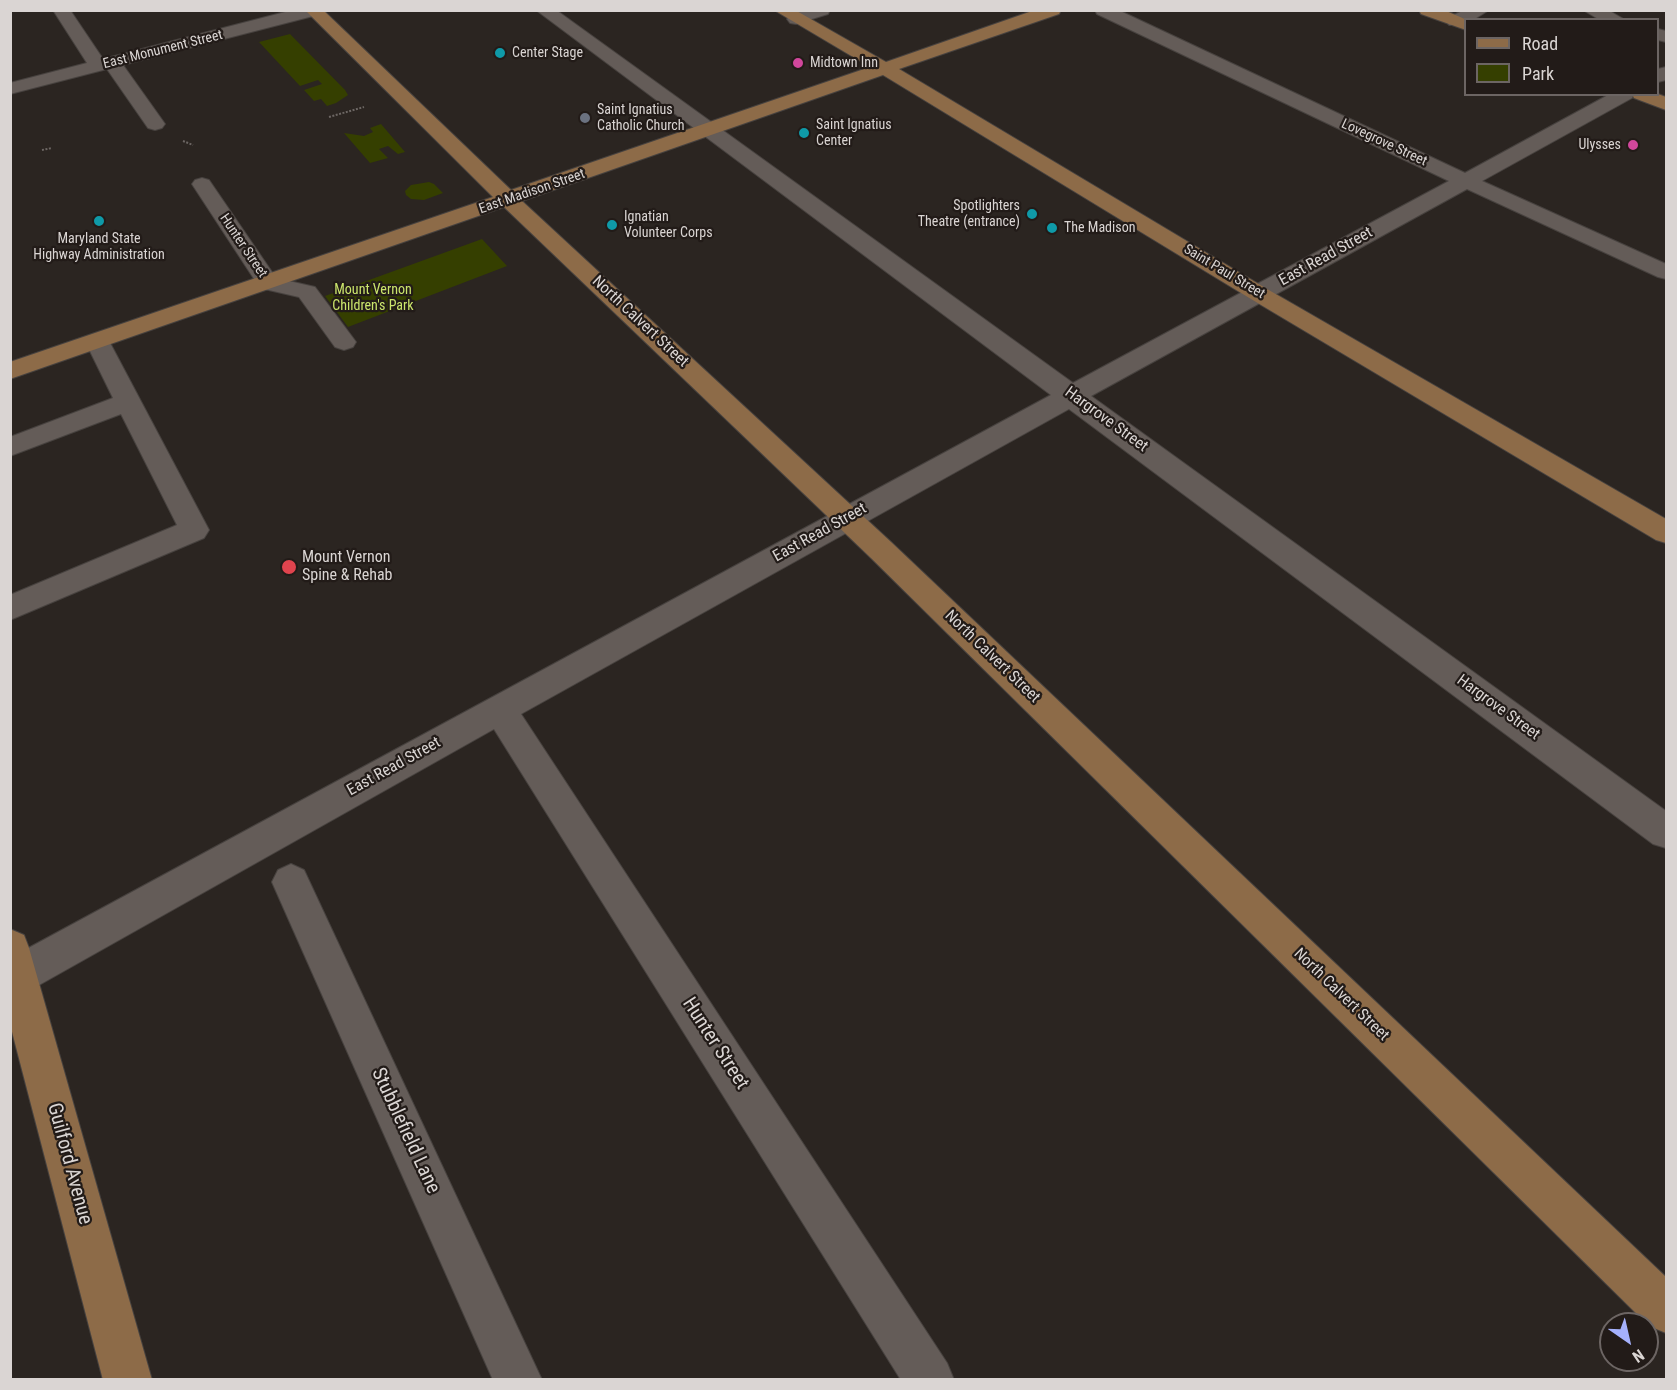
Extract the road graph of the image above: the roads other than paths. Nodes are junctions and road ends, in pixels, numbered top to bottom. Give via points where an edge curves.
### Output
1 (61, 10) edge
2 (544, 10) edge
3 (822, 10) edge
4 (1053, 10) edge
5 (1103, 10) edge
6 (1427, 10) edge
7 (1481, 10) edge
8 (1591, 10) edge
9 (314, 11) edge
10 (789, 15) edge
11 (1468, 18) edge
12 (1612, 18) edge
13 (1460, 23) edge
14 (105, 65) junction
15 (886, 69) junction
16 (10, 89) edge
17 (1621, 96) edge
18 (1646, 96) edge
19 (1666, 104) edge
20 (155, 124) dead end
21 (708, 131) junction
22 (1466, 181) junction
23 (202, 184) dead end
24 (511, 200) junction
25 (1666, 272) edge
26 (268, 283) junction
27 (1259, 294) junction
28 (98, 341) junction
29 (344, 342) dead end
30 (10, 371) edge
31 (1072, 395) junction
32 (128, 402) junction
33 (10, 447) edge
34 (847, 518) junction
35 (1666, 532) edge
36 (10, 608) edge
37 (499, 709) junction
38 (1666, 832) edge
39 (291, 882) dead end
40 (14, 962) edge
41 (1666, 1308) edge
42 (128, 1380) edge
43 (518, 1380) edge
44 (930, 1380) edge

1 - 14 street
2 - 21 street, Hargrove Street
3 - 10 street
4 - 15 main road, East Madison Street
5 - 22 street, Lovegrove Street
6 - 13 main road
7 - 11 street
8 - 12 street
9 - 14 street, East Monument Street
9 - 24 main road, North Calvert Street
10 - 15 main road, Saint Paul Street
14 - 16 street, East Monument Street
14 - 20 street
15 - 21 main road, East Madison Street
15 - 27 main road, Saint Paul Street
17 - 22 street, East Read Street
18 - 19 main road
21 - 24 main road, East Madison Street
21 - 31 street, Hargrove Street
22 - 25 street, Lovegrove Street
22 - 27 street, East Read Street
23 - 26 street, Hunter Street
24 - 26 main road, East Madison Street
24 - 34 main road, North Calvert Street
26 - 28 main road, East Madison Street
26 - 29 street, Hunter Street via 307,292
27 - 31 street, East Read Street
27 - 35 main road, Saint Paul Street
28 - 30 main road, East Madison Street
28 - 32 street
31 - 34 street, East Read Street
31 - 38 street, Hargrove Street
32 - 33 street
32 - 36 street via 194,530
34 - 37 street, East Read Street
34 - 41 main road, North Calvert Street
37 - 40 street, East Read Street
37 - 44 street, Hunter Street
39 - 43 street, Stubblefield Lane
40 - 42 main road, Guilford Avenue

